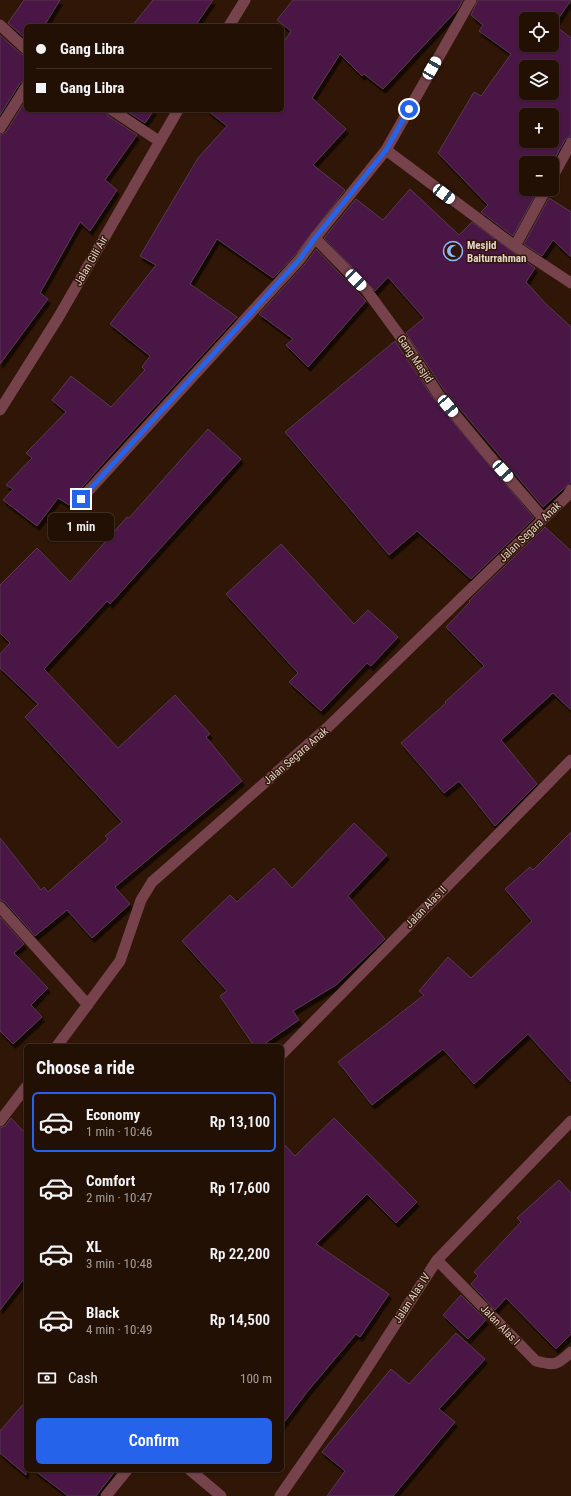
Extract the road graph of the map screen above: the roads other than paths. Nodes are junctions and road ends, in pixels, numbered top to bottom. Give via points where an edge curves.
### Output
1 (245, 0) edge
2 (471, 0) edge
3 (230, 24) edge
4 (0, 25) edge
5 (24, 47) edge
6 (24, 90) edge
7 (115, 112) edge
8 (177, 112) edge
9 (0, 128) edge
10 (159, 142) junction
11 (571, 143) edge
12 (386, 150) junction
13 (559, 165) edge
14 (542, 196) edge
15 (315, 238) junction
16 (515, 246) junction
17 (571, 283) edge
18 (0, 410) edge
19 (570, 495) edge
20 (81, 499) dead end
21 (544, 518) junction
22 (571, 760) edge
23 (0, 907) edge
24 (88, 1005) junction
25 (59, 1044) edge
26 (284, 1052) edge
27 (24, 1090) edge
28 (0, 1121) edge
29 (571, 1121) edge
30 (437, 1260) junction
31 (571, 1352) edge
32 (125, 1472) edge
33 (192, 1472) edge
34 (106, 1496) edge
35 (221, 1496) edge
36 (280, 1496) edge

1 - 3 street
2 - 12 street
4 - 5 street
6 - 9 street
7 - 10 street
8 - 10 street, Jalan Gili Air
10 - 18 street, Jalan Gili Air via 58,318
11 - 13 street
12 - 15 street
12 - 16 street
14 - 16 street
15 - 20 street via 300,259
15 - 21 street, Gang Masjid via 367,291 438,394
16 - 17 street
19 - 21 street, Jalan Segara Anak
21 - 24 street, Jalan Segara Anak via 327,728 152,882 141,900 120,961
22 - 26 street, Jalan Alas II
23 - 24 street
24 - 25 street, Jalan Segara Anak
27 - 28 street
29 - 30 street, Jalan Alas IV
30 - 31 street, Jalan Alas I via 536,1361 552,1365
30 - 36 street, Jalan Alas IV
32 - 34 street
33 - 35 street

